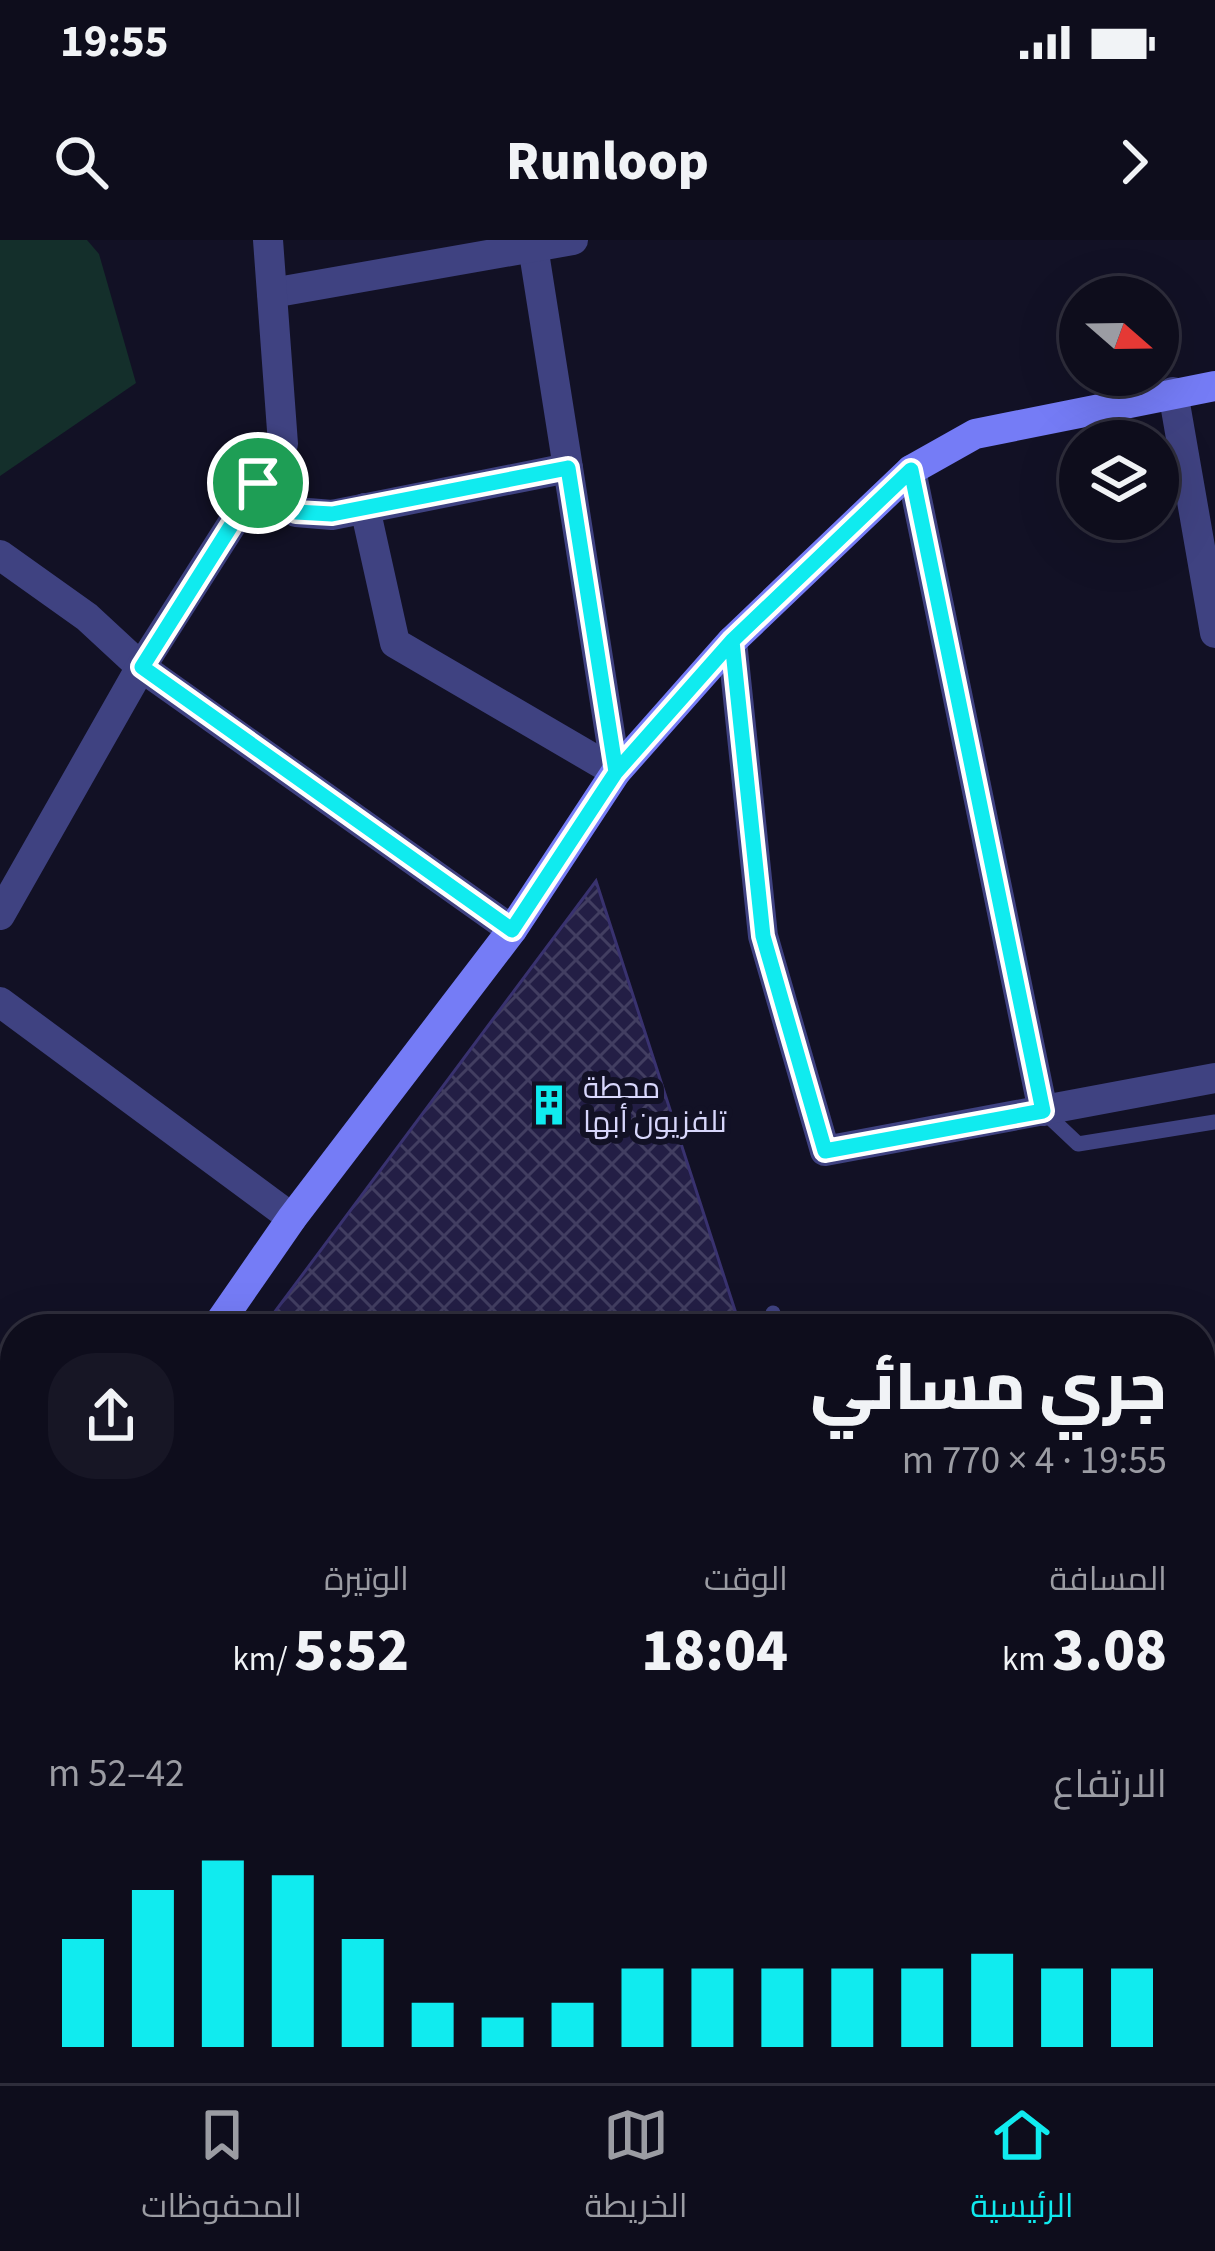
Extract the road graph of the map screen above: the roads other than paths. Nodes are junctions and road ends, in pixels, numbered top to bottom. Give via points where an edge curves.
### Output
1 (268, 240) edge
2 (572, 240) edge
3 (533, 244) edge
4 (272, 293) junction
5 (1215, 386) edge
6 (1179, 391) edge
7 (1154, 396) edge
8 (1174, 396) edge
9 (568, 468) junction
10 (911, 470) junction
11 (258, 483) junction
12 (365, 508) junction
13 (0, 555) edge
14 (42, 583) junction
15 (0, 584) edge
16 (1215, 633) edge
17 (732, 641) junction
18 (142, 667) junction
19 (616, 772) junction
20 (0, 914) edge
21 (512, 930) junction
22 (0, 1002) edge
23 (1215, 1078) edge
24 (1043, 1111) junction
25 (1215, 1122) edge
26 (292, 1218) junction
27 (225, 1314) edge

1 - 4 street
2 - 3 street
3 - 4 street
3 - 9 street
4 - 11 street via 283,445
5 - 6 street
7 - 10 street via 974,434
8 - 16 street
9 - 12 street
9 - 19 street
10 - 17 street
10 - 24 street
11 - 12 street via 296,512
11 - 18 street
12 - 19 street via 395,643
13 - 14 street
14 - 15 street
14 - 18 street
17 - 19 street
17 - 24 street via 763,936 825,1151
18 - 20 street
18 - 21 street
19 - 21 street
21 - 26 street
22 - 26 street
23 - 24 street
24 - 25 lane via 1078,1144
26 - 27 street

